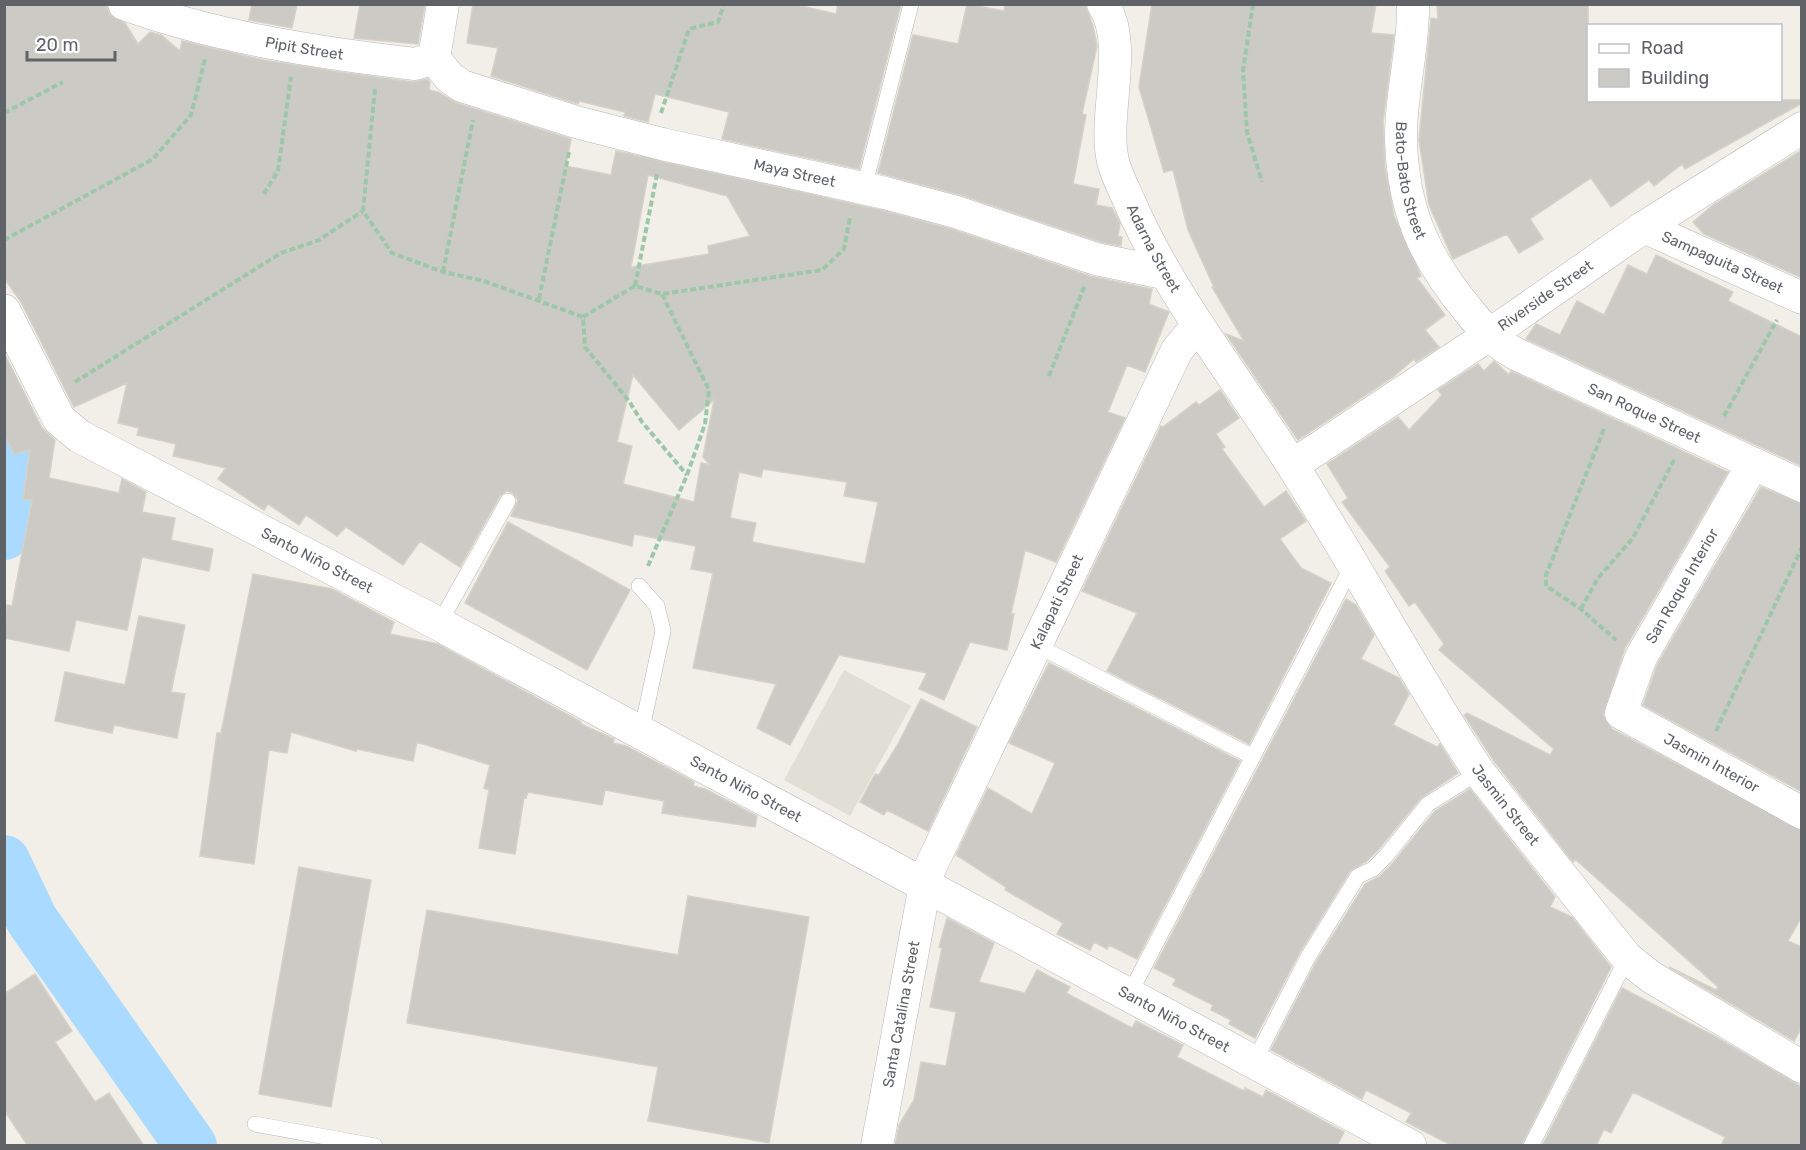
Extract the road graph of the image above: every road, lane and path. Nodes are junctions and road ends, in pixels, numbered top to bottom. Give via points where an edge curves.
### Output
1 (124, 4) edge
2 (443, 4) edge
3 (724, 4) edge
4 (911, 4) edge
5 (1103, 4) edge
6 (1253, 4) edge
7 (1413, 4) edge
8 (213, 29) junction
9 (295, 46) junction
10 (434, 58) junction
11 (378, 60) junction
12 (63, 82) dead end
13 (478, 93) junction
14 (4, 113) edge
15 (576, 122) junction
16 (1802, 128) edge
17 (659, 143) junction
18 (1262, 182) dead end
19 (864, 188) junction
20 (264, 194) dead end
21 (363, 211) junction
22 (1644, 227) junction
23 (4, 240) edge
24 (1096, 259) junction
25 (443, 272) junction
26 (1164, 273) junction
27 (635, 286) junction
28 (662, 294) junction
29 (1797, 295) edge
30 (538, 300) junction
31 (4, 311) edge
32 (583, 317) junction
33 (1198, 324) junction
34 (1489, 335) junction
35 (1049, 376) dead end
36 (48, 398) junction
37 (1616, 399) junction
38 (1699, 438) junction
39 (1753, 464) junction
40 (1293, 465) junction
41 (687, 475) junction
42 (1802, 486) edge
43 (508, 501) dead end
44 (1802, 547) edge
45 (1352, 566) junction
46 (639, 586) joint
47 (1581, 609) junction
48 (439, 624) junction
49 (1038, 646) junction
50 (1641, 657) junction
51 (1621, 713) joint
52 (641, 733) junction
53 (1253, 757) junction
54 (1702, 759) junction
55 (1479, 772) junction
56 (1802, 813) edge
57 (925, 885) junction
58 (1627, 958) junction
59 (1129, 995) junction
60 (1254, 1062) junction
61 (1802, 1067) edge
62 (255, 1124) dead end
63 (375, 1146) edge
64 (877, 1146) edge
65 (1410, 1146) edge
66 (1531, 1146) edge

1 - 8 street, Pipit Street via 155,16
2 - 10 street
3 - 17 path via 718,22 689,29 663,104
4 - 19 lane
5 - 26 street, Adarna Street via 1112,24 1115,47 1112,157
6 - 18 path via 1243,71 1247,132
7 - 34 street, Bato-Bato Street via 1401,139 1412,212 1428,256
8 - 9 street, Pipit Street
8 - 23 path via 190,115 153,159
9 - 11 street, Pipit Street
9 - 20 path via 278,171
10 - 11 street, Pipit Street via 415,64
10 - 13 street, Maya Street via 449,77
11 - 21 path
12 - 14 path
13 - 15 street, Maya Street
13 - 25 path
15 - 17 street, Maya Street
15 - 30 path
16 - 22 street, Riverside Street
17 - 19 street, Maya Street
17 - 27 path
19 - 24 street, Maya Street via 956,212
19 - 28 path via 853,203 844,249 822,270
21 - 25 path via 392,253
21 - 36 path via 319,240 281,253
22 - 29 street, Sampaguita Street
22 - 34 street, Riverside Street
24 - 26 street, Maya Street
24 - 35 path
25 - 30 path
26 - 33 street, Adarna Street
27 - 28 path
27 - 32 path
28 - 41 path via 709,390 705,424
29 - 38 path
30 - 32 path
31 - 36 main road, Santo Niño Street
32 - 41 path via 585,347
33 - 40 street, Adarna Street
33 - 49 street, Kalapati Street via 1177,350
34 - 37 street, San Roque Street via 1514,353
34 - 40 street, Riverside Street
36 - 48 main road, Santo Niño Street via 59,419 79,436
37 - 38 street, San Roque Street
37 - 47 path via 1546,575 1546,586
38 - 39 street, San Roque Street
38 - 47 path via 1633,538 1598,578
39 - 42 street, San Roque Street
39 - 50 street, San Roque Interior
40 - 45 street, Jasmin Street
41 - 46 path
43 - 48 lane
44 - 54 path
45 - 53 lane
45 - 55 street, Jasmin Street
46 - 52 lane via 657,606 663,631
47 - 50 path
48 - 52 main road, Santo Niño Street
49 - 53 lane
49 - 57 street, Kalapati Street via 939,848
50 - 51 street, San Roque Interior
51 - 54 street, Jasmin Interior
52 - 57 main road, Santo Niño Street
53 - 59 lane
54 - 56 street, Jasmin Interior
55 - 58 street, Jasmin Street
55 - 60 lane via 1428,804 1385,857 1358,876 1308,957
57 - 59 main road, Santo Niño Street
57 - 64 street, Santa Catalina Street
58 - 61 street, Jasmin Street via 1651,977
58 - 66 lane
59 - 60 main road, Santo Niño Street
60 - 65 main road, Santo Niño Street
62 - 63 lane

